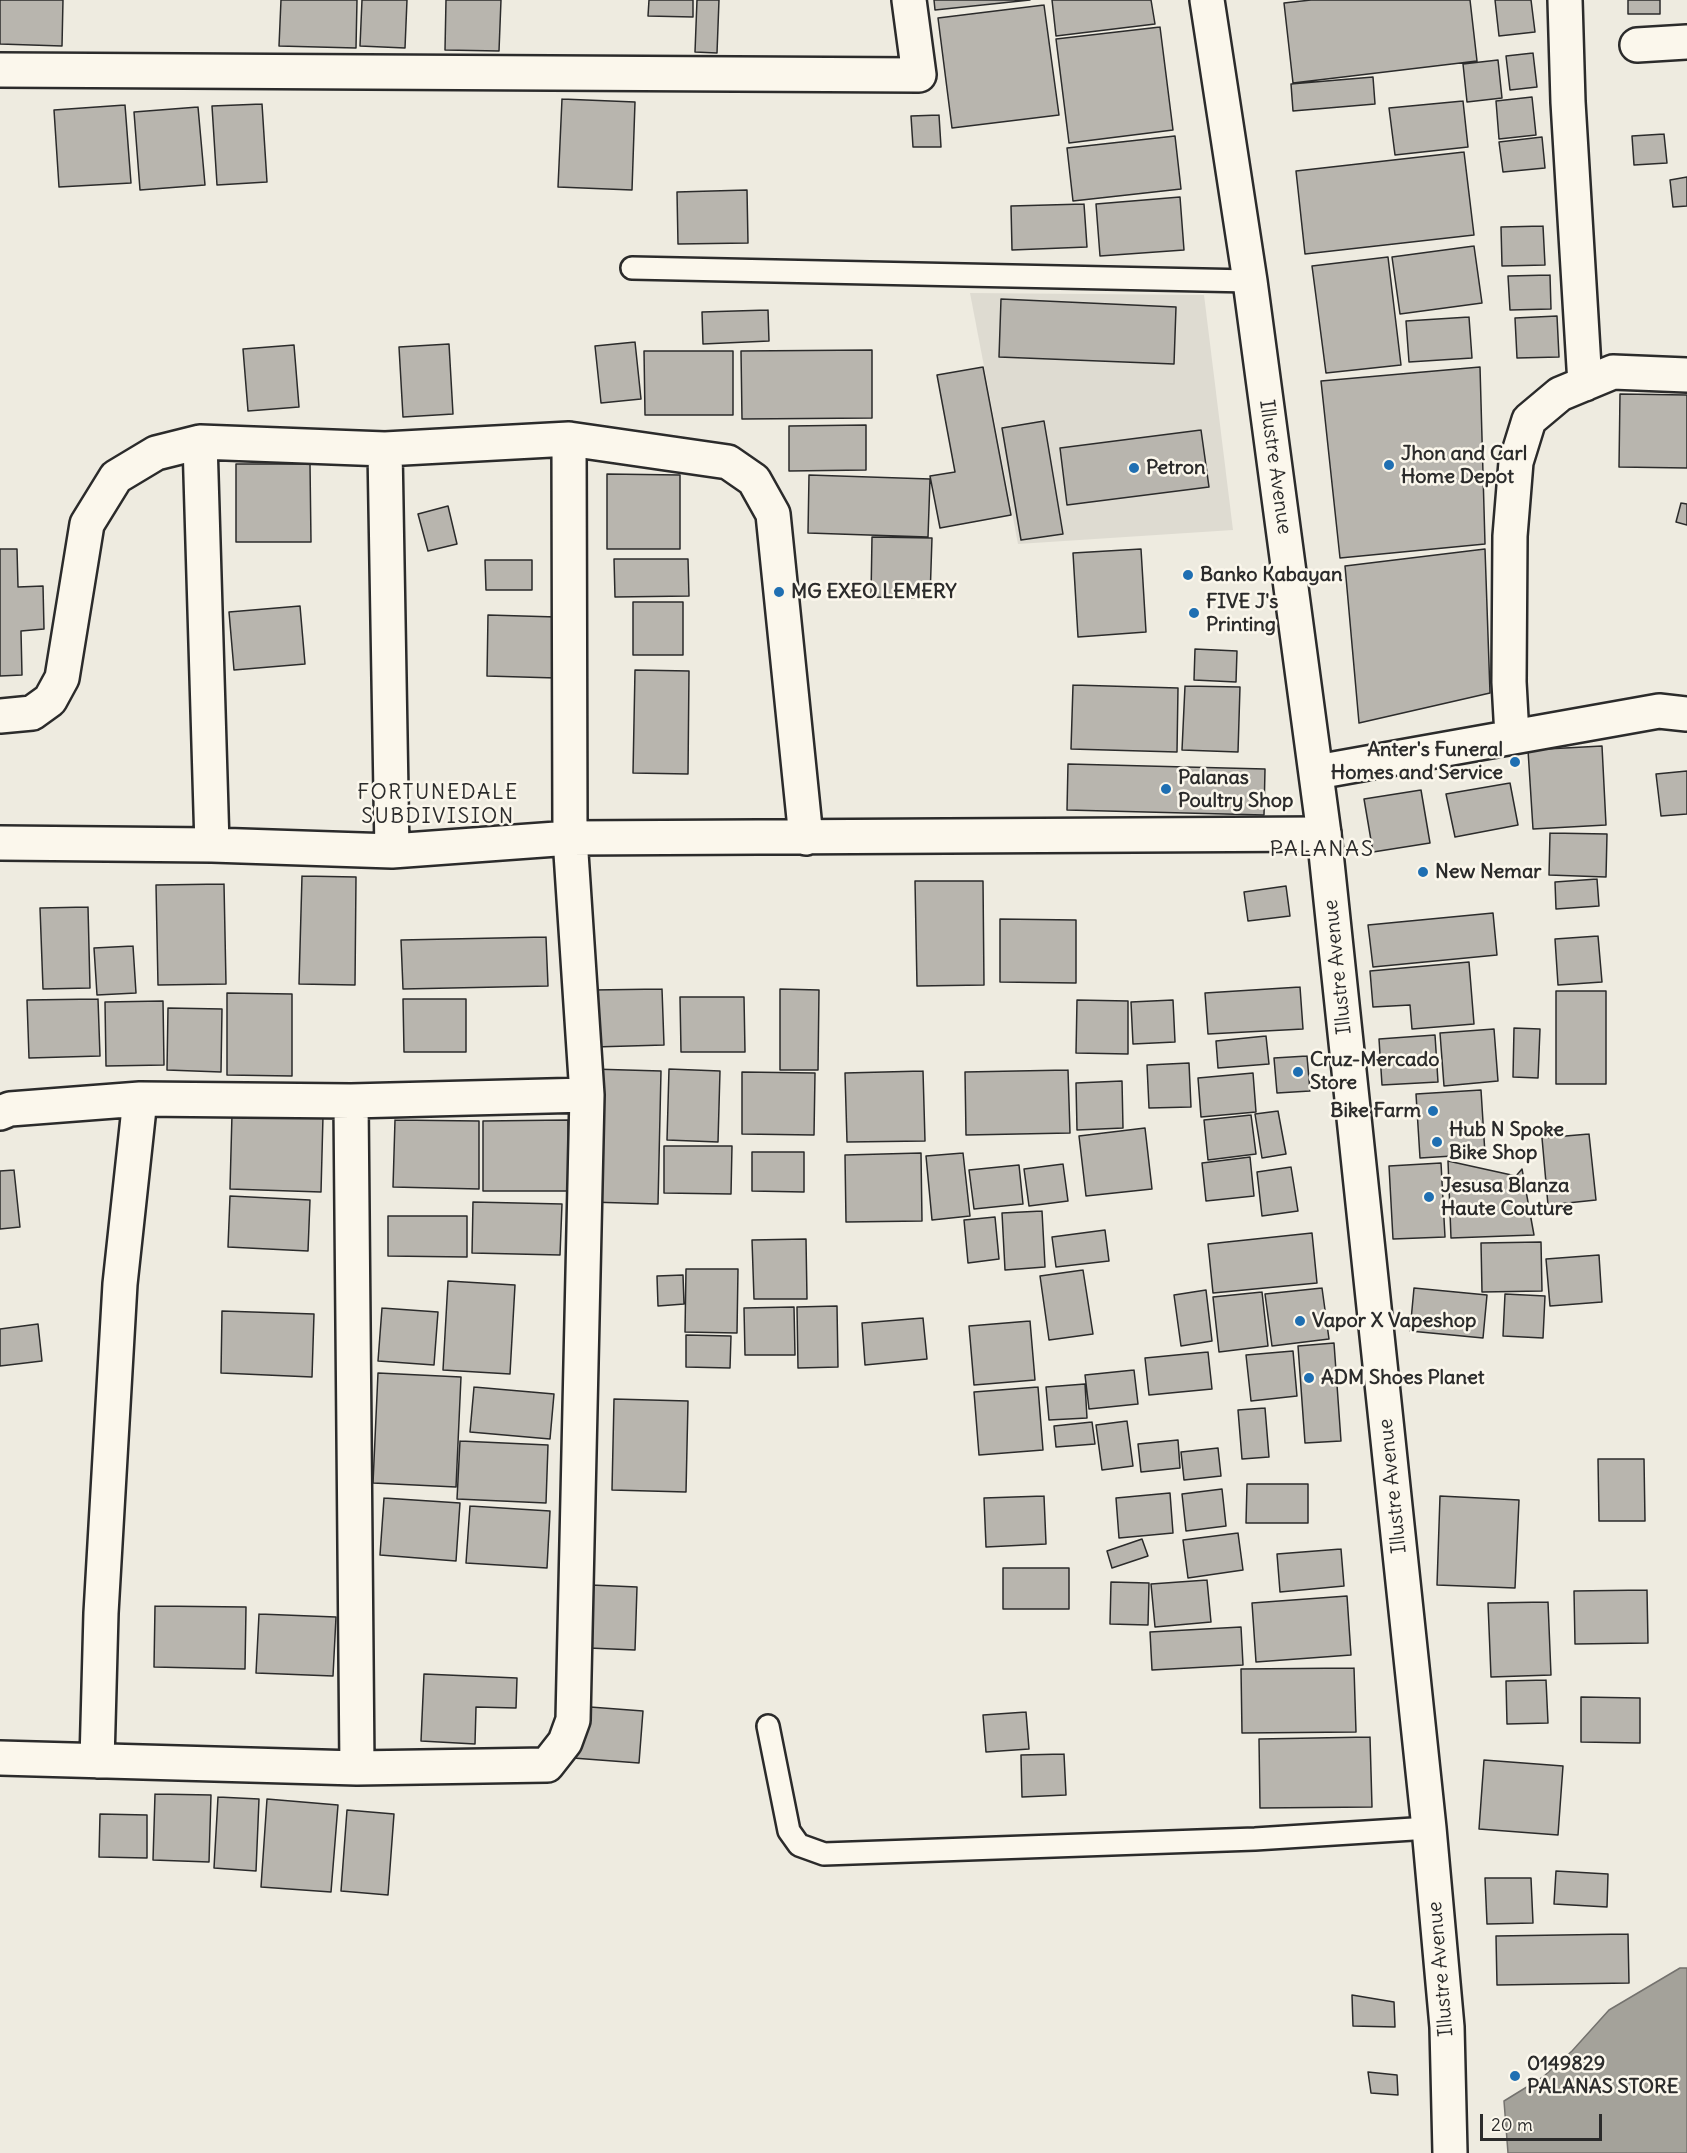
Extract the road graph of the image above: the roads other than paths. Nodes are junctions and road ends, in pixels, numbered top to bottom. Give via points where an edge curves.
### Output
1 (909, 0) edge
2 (1207, 0) edge
3 (1565, 0) edge
4 (1687, 42) edge
5 (1637, 45) dead end
6 (0, 70) edge
7 (632, 268) dead end
8 (1250, 281) junction
9 (1687, 375) edge
10 (1585, 384) junction
11 (569, 439) junction
12 (200, 442) junction
13 (385, 449) junction
14 (1687, 714) edge
15 (0, 716) edge
16 (1512, 736) junction
17 (1317, 771) junction
18 (1324, 834) junction
19 (570, 838) junction
20 (806, 838) junction
21 (0, 843) edge
22 (212, 845) junction
23 (392, 851) junction
24 (587, 1095) junction
25 (140, 1099) junction
26 (351, 1101) junction
27 (0, 1113) edge
28 (768, 1726) dead end
29 (0, 1758) edge
30 (97, 1761) junction
31 (357, 1768) junction
32 (1429, 1828) junction
33 (1450, 2153) edge

1 - 6 street via 919,75
2 - 8 street, Illustre Avenue
3 - 10 street
4 - 5 street
7 - 8 lane
8 - 17 street, Illustre Avenue
9 - 10 street via 1613,372
10 - 16 street via 1560,394 1528,420 1516,462 1510,536
11 - 13 street
11 - 19 street
11 - 20 street via 728,462 754,480 773,514
12 - 13 street
12 - 15 street via 156,453 116,477 87,524 62,678 50,700 32,714
12 - 22 street
13 - 23 street
14 - 16 street via 1659,711
16 - 17 street
17 - 18 street, Illustre Avenue
18 - 20 street
18 - 32 street, Illustre Avenue
19 - 20 street
19 - 23 street
19 - 24 street
21 - 22 street
22 - 23 street
24 - 26 street
24 - 31 street via 573,1720 565,1742 547,1766
25 - 26 street
25 - 27 street
25 - 30 street via 120,1284 100,1613
26 - 31 street
28 - 32 lane via 789,1831 799,1845 824,1854 1255,1839
29 - 30 street
30 - 31 street
32 - 33 street, Illustre Avenue via 1447,2026

